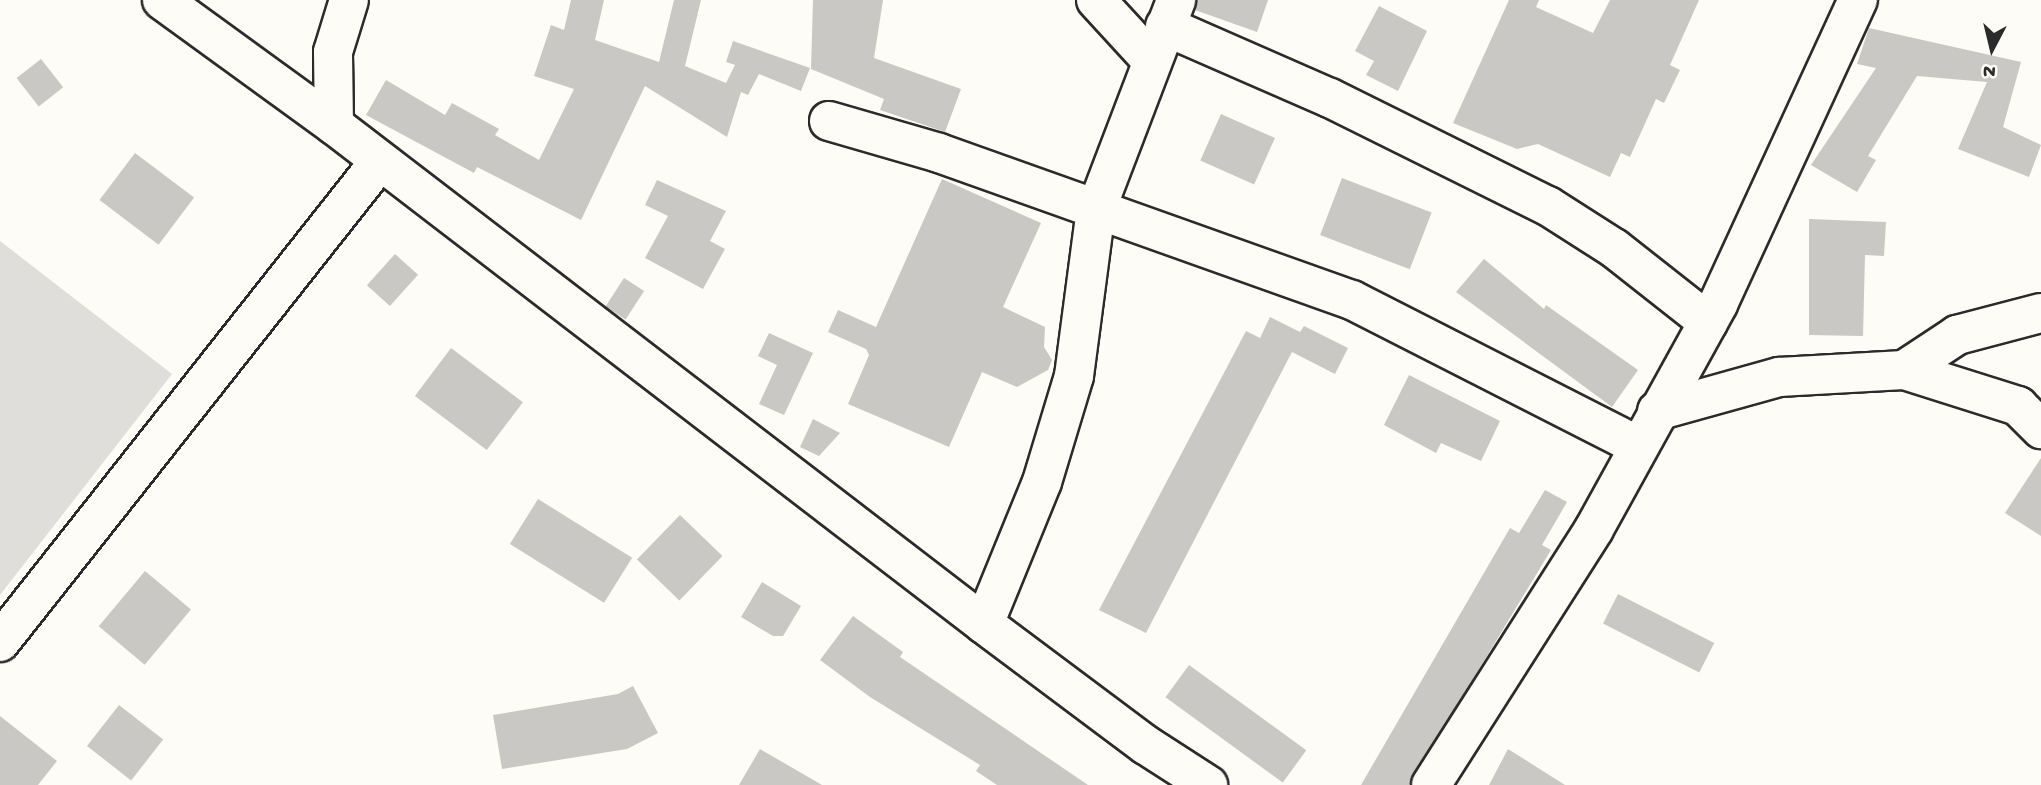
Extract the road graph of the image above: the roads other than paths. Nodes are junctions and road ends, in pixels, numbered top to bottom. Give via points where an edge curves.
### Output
1 (163, 0) edge
2 (349, 0) edge
3 (376, 0) edge
4 (1096, 0) edge
5 (1858, 0) edge
6 (1171, 13) edge
7 (333, 52) junction
8 (1152, 61) junction
9 (829, 121) dead end
10 (334, 125) junction
11 (380, 161) junction
12 (1096, 210) junction
13 (2041, 313) edge
14 (1708, 322) junction
15 (1904, 369) junction
16 (1657, 411) junction
17 (2041, 429) edge
18 (1638, 446) junction
19 (984, 624) junction
20 (0, 642) edge
21 (1146, 745) junction
22 (1150, 785) edge
23 (1208, 785) edge
24 (1431, 785) edge

1 - 10 street
2 - 7 street
3 - 7 street
4 - 8 street
5 - 14 street
6 - 8 street
6 - 14 street via 1548,206 1614,248
7 - 10 street
8 - 12 street
9 - 12 street via 939,153
10 - 11 street
11 - 19 street
11 - 20 street
12 - 18 street via 1352,300
12 - 19 street via 1074,376 1042,482
13 - 15 street via 1957,335
14 - 16 street
15 - 16 street via 1779,377
15 - 17 street via 2018,407
16 - 18 street
18 - 24 street via 1594,529
19 - 21 street
21 - 22 street
21 - 23 street

